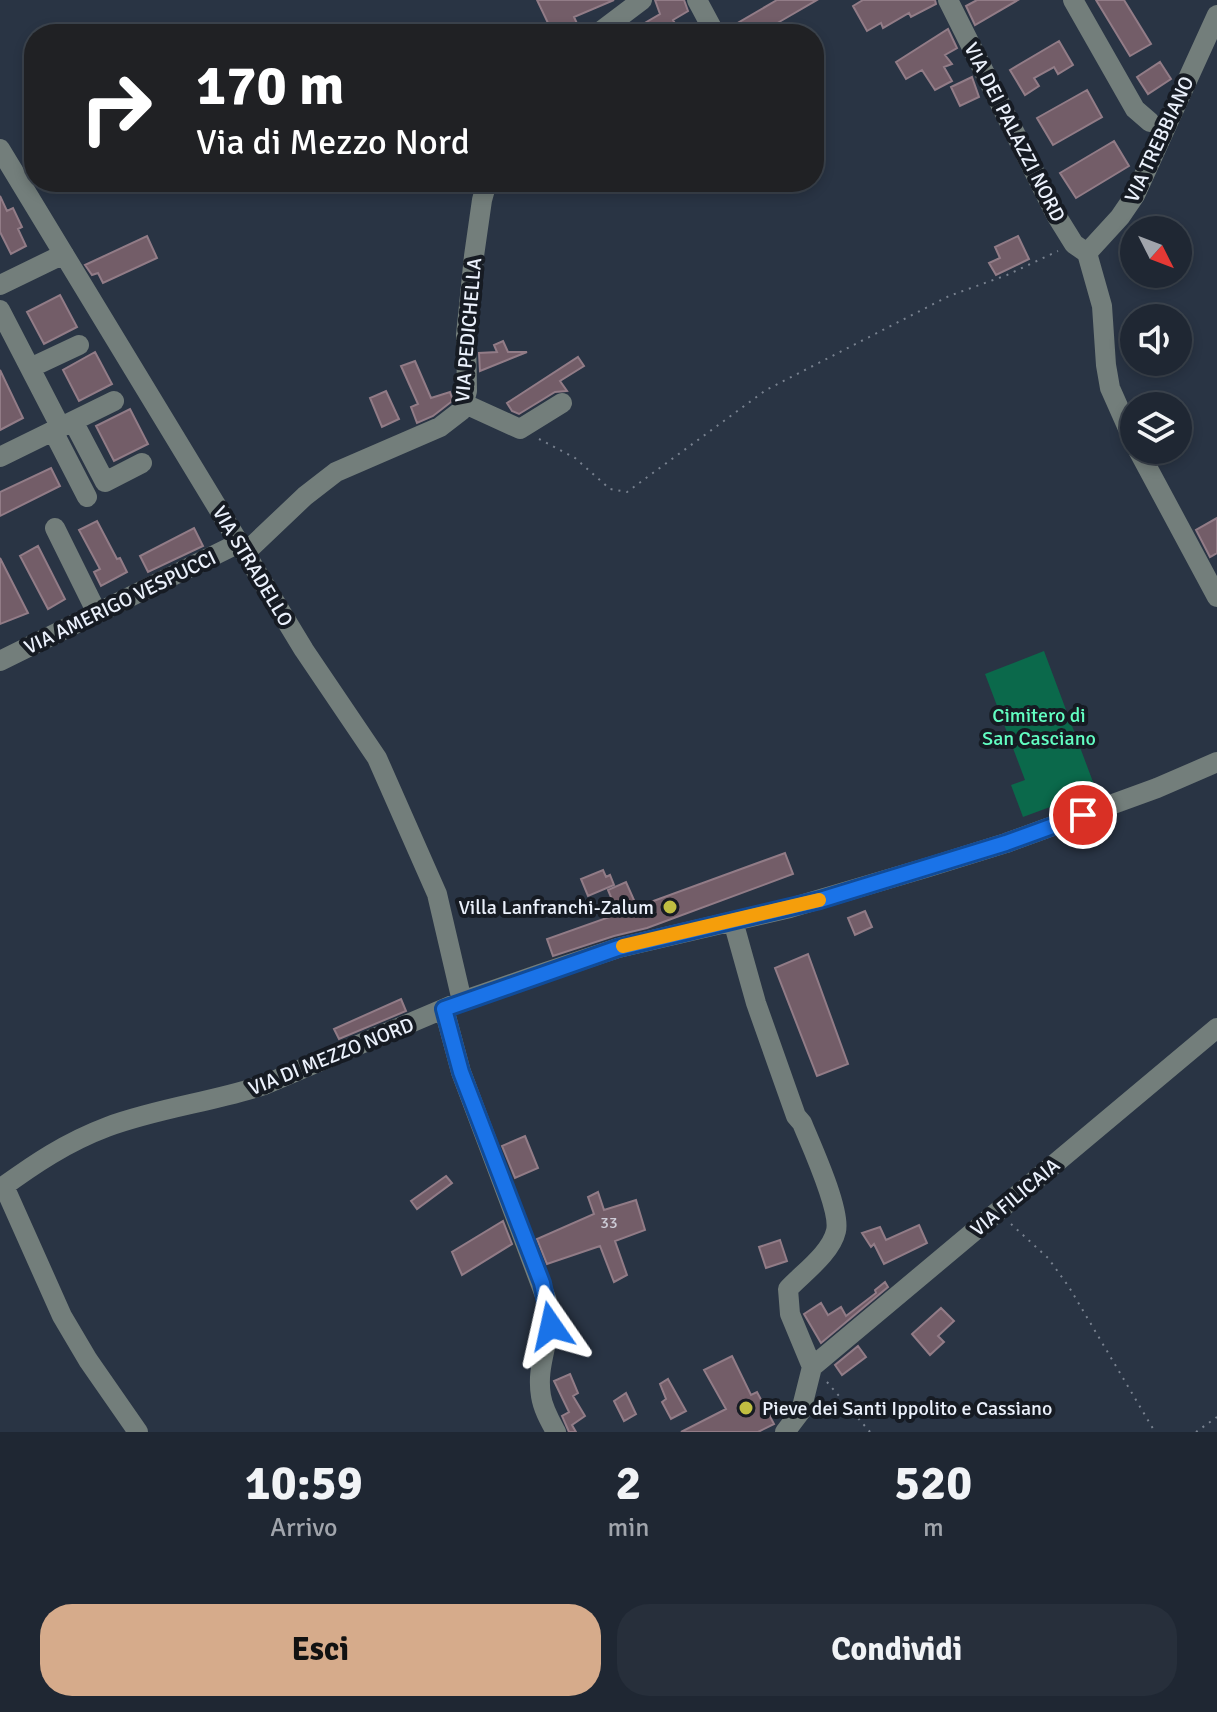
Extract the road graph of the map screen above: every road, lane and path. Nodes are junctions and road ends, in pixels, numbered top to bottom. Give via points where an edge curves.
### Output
1 (642, 0) edge
2 (697, 0) edge
3 (948, 0) edge
4 (1073, 0) edge
5 (1217, 15) edge
6 (610, 24) edge
7 (710, 24) edge
8 (1150, 122) dead end
9 (0, 149) edge
10 (24, 188) edge
11 (26, 192) edge
12 (484, 192) edge
13 (1080, 248) junction
14 (64, 254) junction
15 (0, 285) edge
16 (1, 316) edge
17 (8, 344) edge
18 (79, 345) dead end
19 (30, 368) junction
20 (114, 401) dead end
21 (562, 403) dead end
22 (465, 404) junction
23 (1120, 410) edge
24 (62, 426) junction
25 (520, 429) junction
26 (0, 457) edge
27 (142, 463) dead end
28 (1146, 464) edge
29 (87, 497) dead end
30 (55, 528) dead end
31 (242, 548) junction
32 (1217, 597) edge
33 (97, 613) junction
34 (0, 661) edge
35 (1217, 762) edge
36 (733, 921) junction
37 (453, 1005) junction
38 (1217, 1028) edge
39 (2, 1188) edge
40 (997, 1213) junction
41 (812, 1367) junction
42 (1217, 1417) edge
43 (786, 1431) edge
44 (138, 1432) edge
45 (556, 1432) edge
46 (870, 1432) edge
47 (1155, 1432) edge
48 (1196, 1432) edge

1 - 6 street
2 - 7 street
3 - 13 street, VIA DEI PALAZZI NORD
4 - 8 street via 1135,109
5 - 13 street, VIA TREBBIANO via 1135,195 1120,217
9 - 10 street, VIA STRADELLO
11 - 14 street, VIA STRADELLO
12 - 22 street, VIA PEDICHELLA via 466,335
13 - 23 street, VIA DEI PALAZZI NORD via 1102,306 1110,388
13 - 25 path via 949,296 766,390 627,492 610,489 575,458
14 - 15 street
14 - 31 street, VIA STRADELLO
16 - 17 street
17 - 19 street
18 - 19 street
19 - 24 street
20 - 24 street
21 - 25 street
22 - 25 street
22 - 31 street, VIA PEDICHELLA via 440,427 336,472
24 - 26 street
24 - 27 street via 105,482
24 - 29 street
28 - 32 street
30 - 33 street
31 - 33 street, VIA AMERIGO VESPUCCI
31 - 37 street, VIA STRADELLO via 384,771 440,902
33 - 34 street, VIA AMERIGO VESPUCCI
35 - 36 street, VIA DI MEZZO NORD via 1006,843
36 - 37 street, VIA DI MEZZO NORD via 618,948
36 - 41 street via 756,1003 837,1223 817,1260 788,1289 790,1314
37 - 39 street, VIA DI MEZZO NORD via 264,1085 102,1129 46,1156
37 - 45 street, VIA STRADELLO via 461,1072 547,1301 551,1326 541,1398
38 - 40 street, VIA FILICAIA
39 - 44 street via 62,1316
40 - 41 street, VIA FILICAIA
40 - 47 path via 1062,1277
41 - 43 street via 801,1411
41 - 46 path
42 - 48 path

